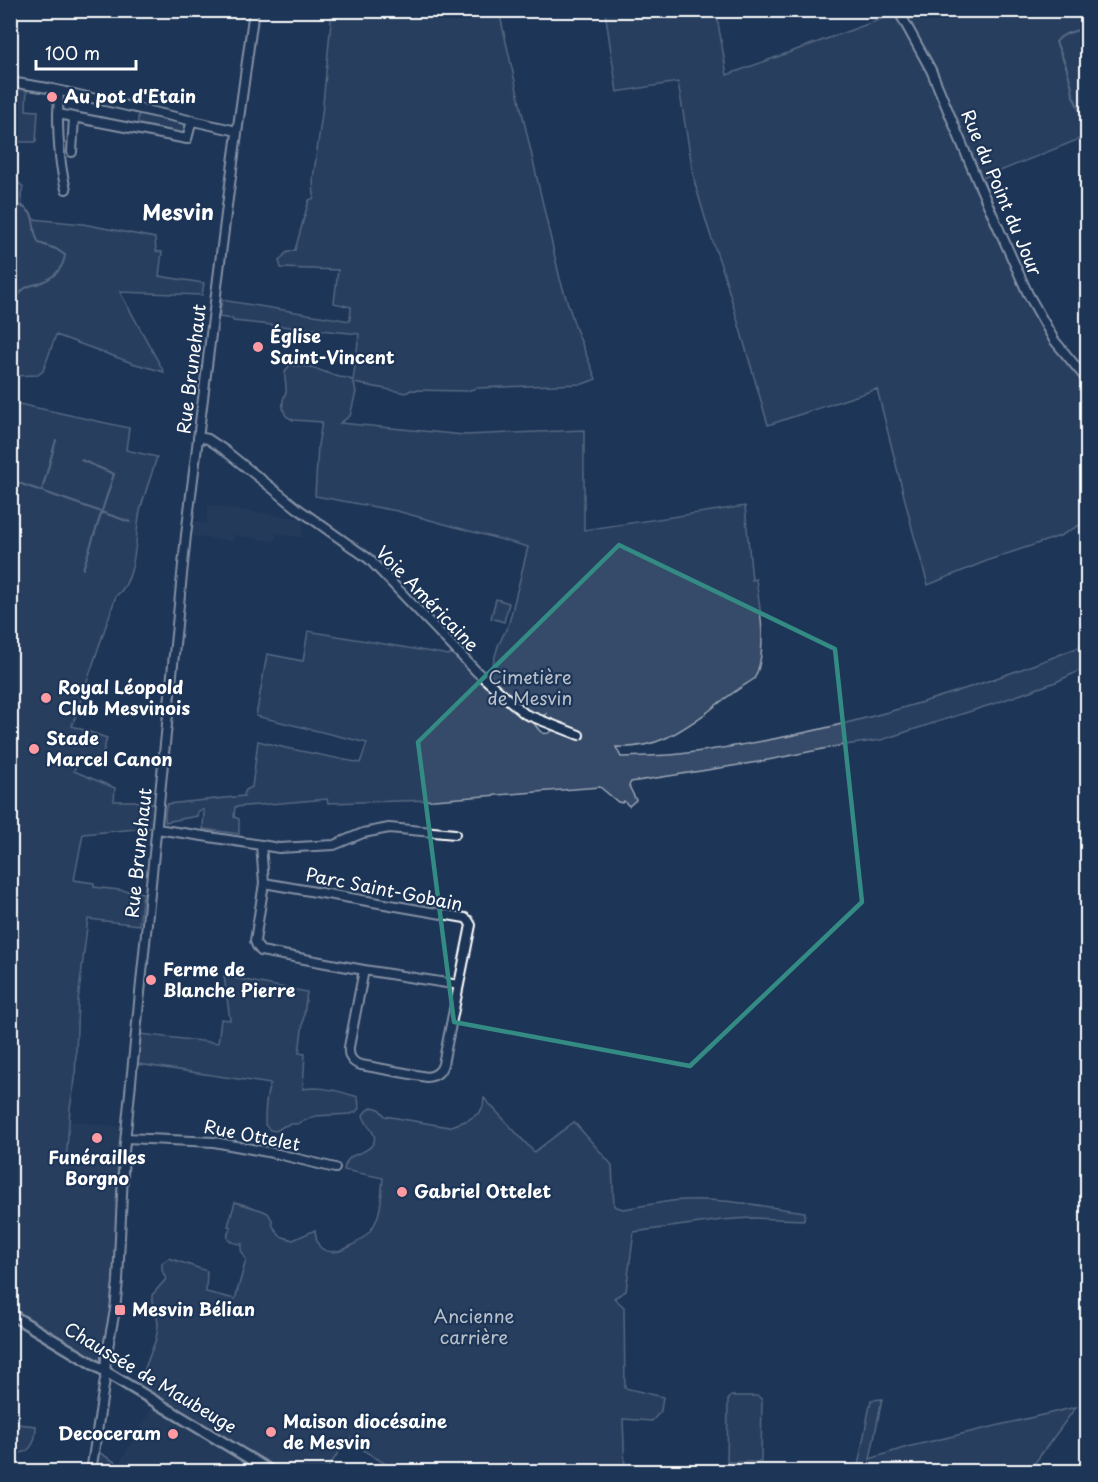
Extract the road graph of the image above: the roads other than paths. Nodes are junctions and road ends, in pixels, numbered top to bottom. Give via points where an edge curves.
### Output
1 (254, 10) edge
2 (898, 10) edge
3 (10, 82) edge
4 (59, 91) junction
5 (58, 114) junction
6 (74, 117) junction
7 (192, 120) junction
8 (237, 130) junction
9 (72, 152) dead end
10 (66, 189) dead end
11 (1088, 381) edge
12 (198, 437) junction
13 (579, 735) dead end
14 (157, 829) junction
15 (455, 834) dead end
16 (261, 845) junction
17 (264, 883) junction
18 (364, 970) junction
19 (459, 985) junction
20 (126, 1138) junction
21 (335, 1168) dead end
22 (10, 1314) edge
23 (105, 1370) junction
24 (91, 1472) edge
25 (272, 1472) edge

1 - 8 street
2 - 11 street, Rue du Point du Jour via 932,70 1028,294 1054,340
3 - 4 street
4 - 5 street
4 - 7 street
5 - 6 street
5 - 10 street via 58,147
6 - 7 street via 187,139
6 - 9 street
7 - 8 street
8 - 12 street, Rue Brunehaut
12 - 13 street, Voie Américaine via 223,449 369,560 477,672 525,714
12 - 14 street, Rue Brunehaut
14 - 16 street, Parc Saint-Gobain
14 - 20 street, Rue Brunehaut
15 - 16 street, Parc Saint-Gobain via 389,828 333,845
16 - 17 street
17 - 18 street via 255,941 259,949
17 - 19 street, Parc Saint-Gobain via 465,918 471,925
18 - 19 street
18 - 19 street, Parc Saint-Gobain via 349,1047 351,1059 361,1065 427,1077 442,1068
20 - 21 street, Rue Ottelet via 214,1142
20 - 23 street, Rue Brunehaut via 118,1281
22 - 23 main road, Chaussée de Maubeuge
23 - 24 street, Rue Brunehaut
23 - 25 main road, Chaussée de Maubeuge

